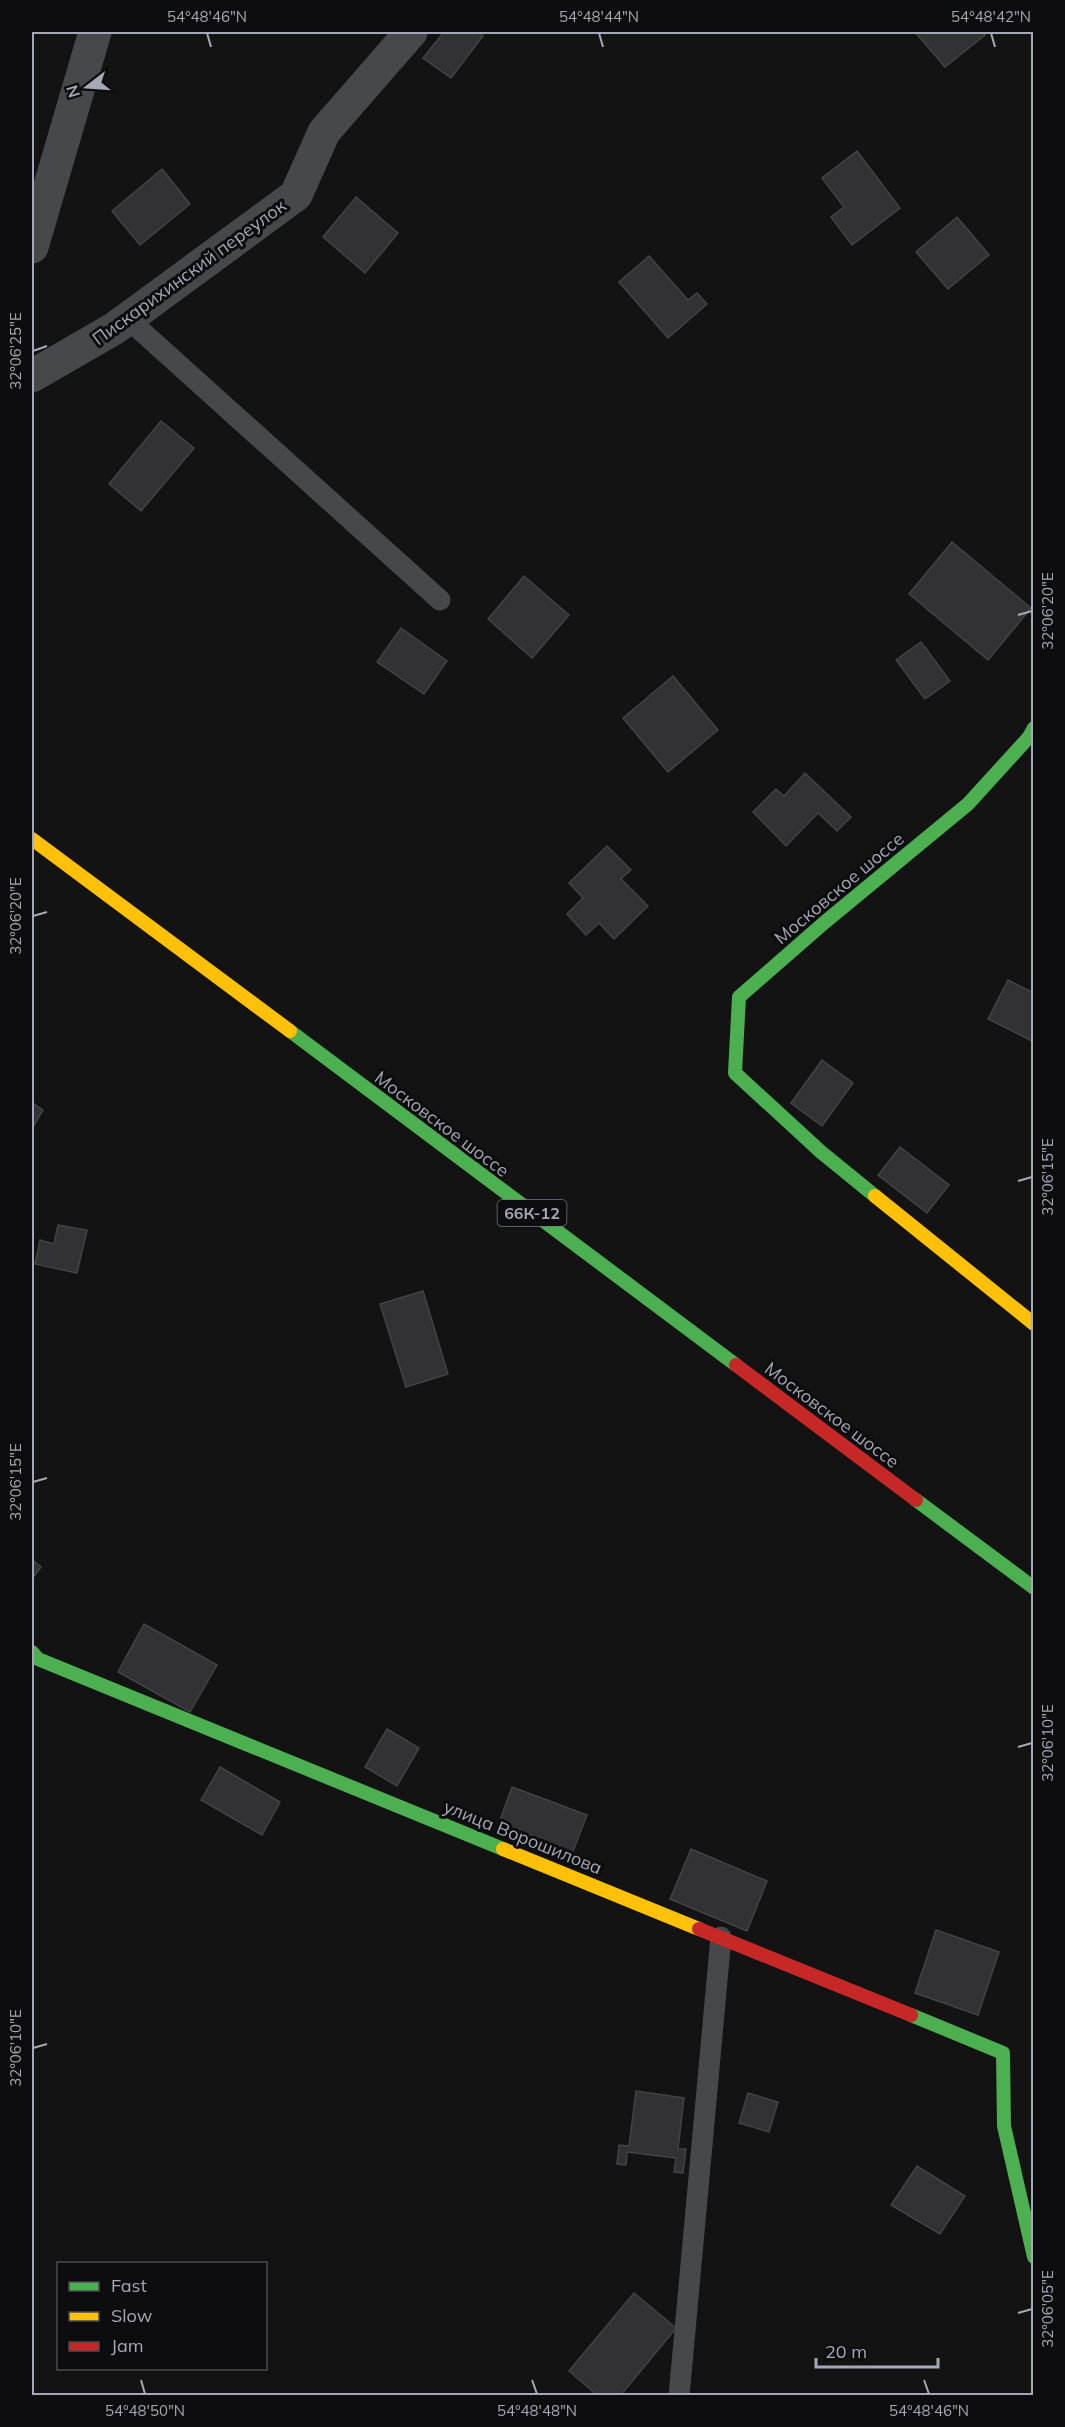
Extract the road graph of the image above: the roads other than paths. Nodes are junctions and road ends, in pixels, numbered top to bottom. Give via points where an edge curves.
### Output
1 (95, 32) edge
2 (411, 32) edge
3 (32, 247) edge
4 (128, 319) junction
5 (32, 376) edge
6 (440, 600) dead end
7 (1034, 728) edge
8 (32, 839) edge
9 (1034, 1324) edge
10 (1034, 1588) edge
11 (32, 1652) edge
12 (721, 1937) junction
13 (1034, 2257) edge
14 (679, 2396) edge

1 - 3 street
2 - 4 street, Пискарихинский переулок via 324,132 296,195
4 - 5 street, Пискарихинский переулок
4 - 6 lane
7 - 9 street, Московское шоссе via 968,804 739,998 735,1073 821,1152
8 - 10 street, Московское шоссе / 66К-12
11 - 12 street, улица Ворошилова via 38,1659
12 - 13 street, улица Ворошилова via 1003,2053 1004,2126
12 - 14 lane

